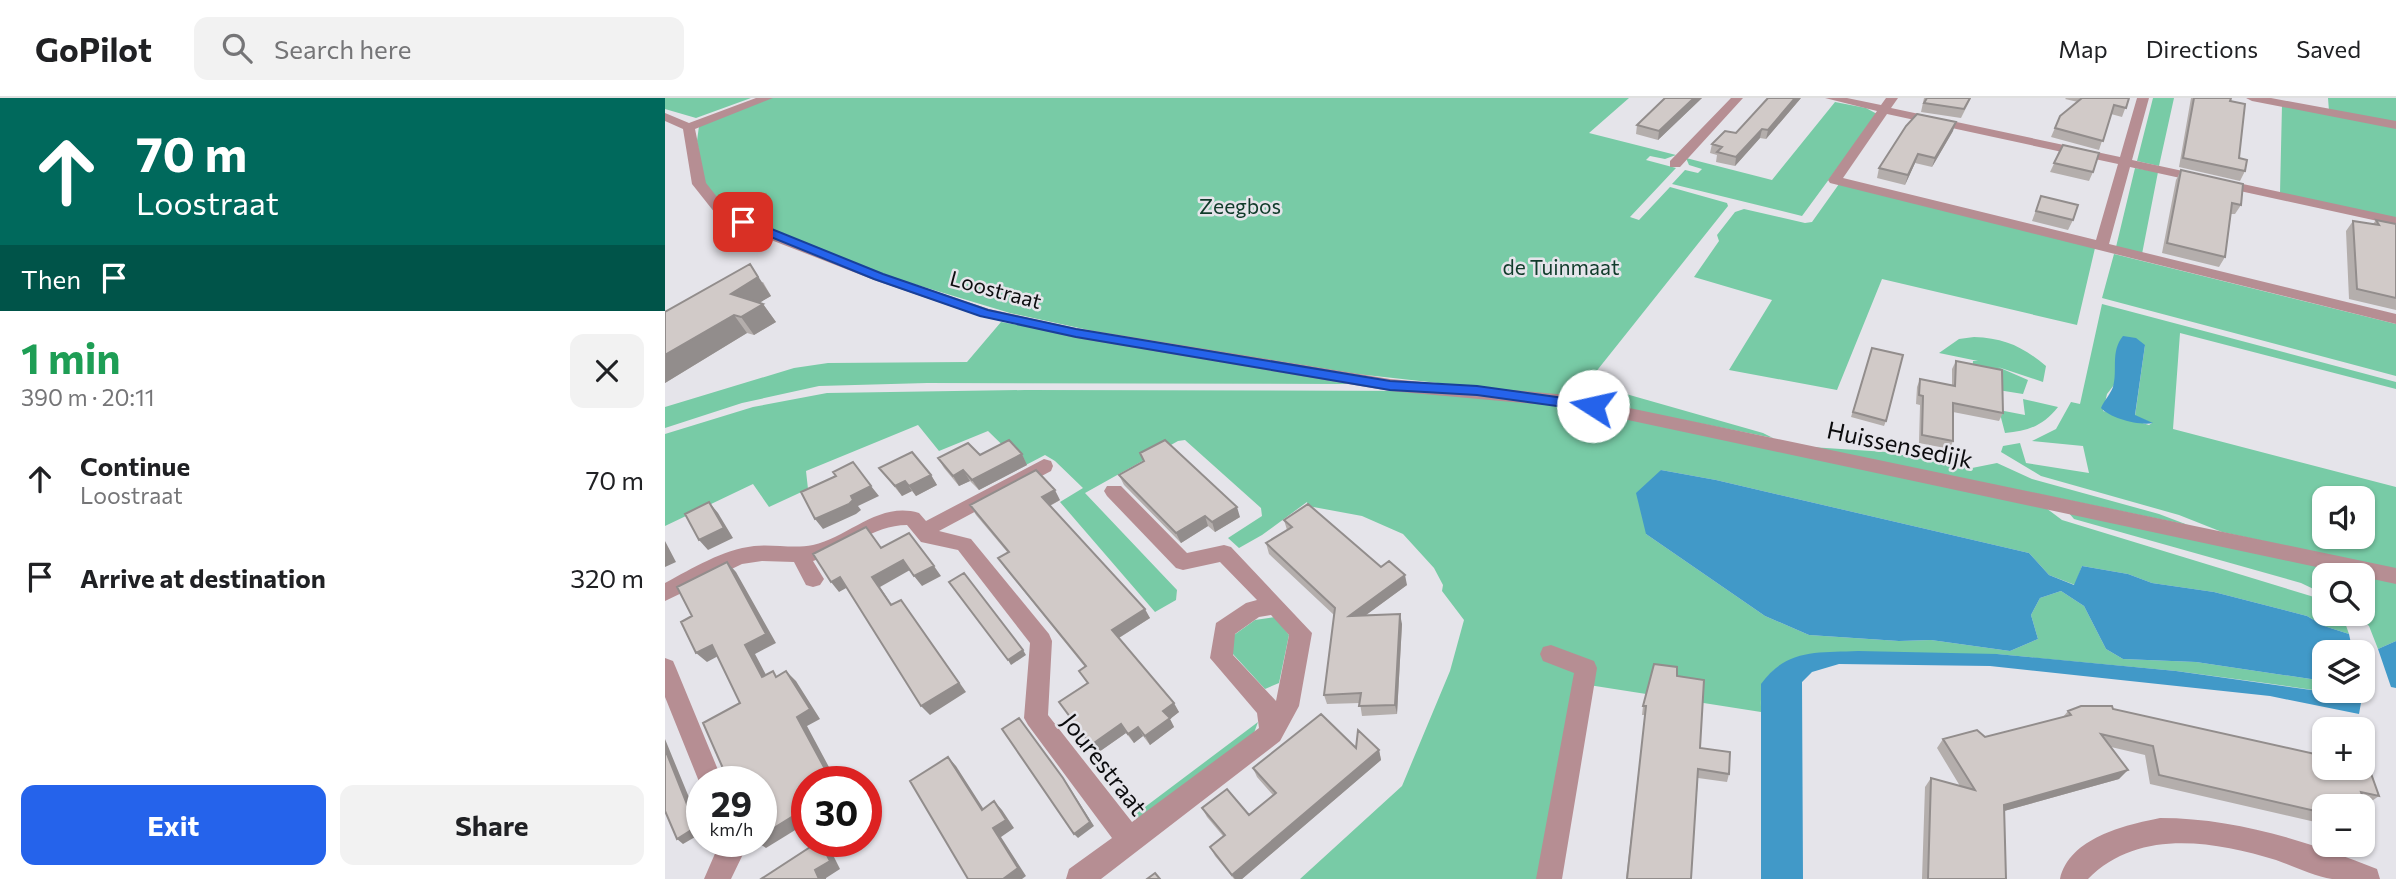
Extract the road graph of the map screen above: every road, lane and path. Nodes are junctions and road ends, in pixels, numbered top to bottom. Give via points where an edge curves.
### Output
1 (767, 98) edge
2 (1737, 98) edge
3 (1831, 98) edge
4 (1892, 98) edge
5 (2143, 98) edge
6 (2252, 98) edge
7 (1877, 108) junction
8 (665, 117) edge
9 (2396, 125) edge
10 (689, 127) junction
11 (2125, 162) junction
12 (1675, 164) dead end
13 (2396, 221) edge
14 (2101, 247) junction
15 (2396, 319) edge
16 (1390, 385) joint
17 (1044, 466) dead end
18 (1114, 491) dead end
19 (923, 531) junction
20 (800, 555) junction
21 (2396, 576) edge
22 (813, 579) dead end
23 (665, 593) edge
24 (1276, 606) junction
25 (1551, 654) dead end
26 (665, 668) edge
27 (1271, 733) junction
28 (705, 766) edge
29 (1129, 838) junction
30 (728, 857) edge
31 (717, 879) edge
32 (1079, 879) edge
33 (1549, 879) edge
34 (2073, 879) edge
35 (2367, 879) edge

1 - 10 street
2 - 12 street
3 - 7 street
4 - 7 street
5 - 11 street
6 - 9 street
7 - 11 street
7 - 14 street via 1835,180
8 - 10 street
10 - 16 street, Loostraat via 699,184 720,210 879,277 985,313 1076,333
11 - 13 street
11 - 14 street
14 - 15 street
16 - 21 street, Huissensedijk via 1567,401
17 - 19 street
18 - 24 street via 1183,562 1224,553
19 - 20 street, Jourestraat via 912,518 896,517
19 - 29 street, Jourestraat via 927,537 964,544 1041,641 1036,718
20 - 22 street
20 - 23 street via 734,558
24 - 27 street via 1301,633 1287,706
24 - 27 street via 1254,609 1224,629 1221,657 1269,709
25 - 33 street via 1586,668
26 - 28 street
27 - 29 street
29 - 32 street
30 - 31 street
34 - 35 street via 2098,851 2130,837 2175,829 2229,836 2306,856

